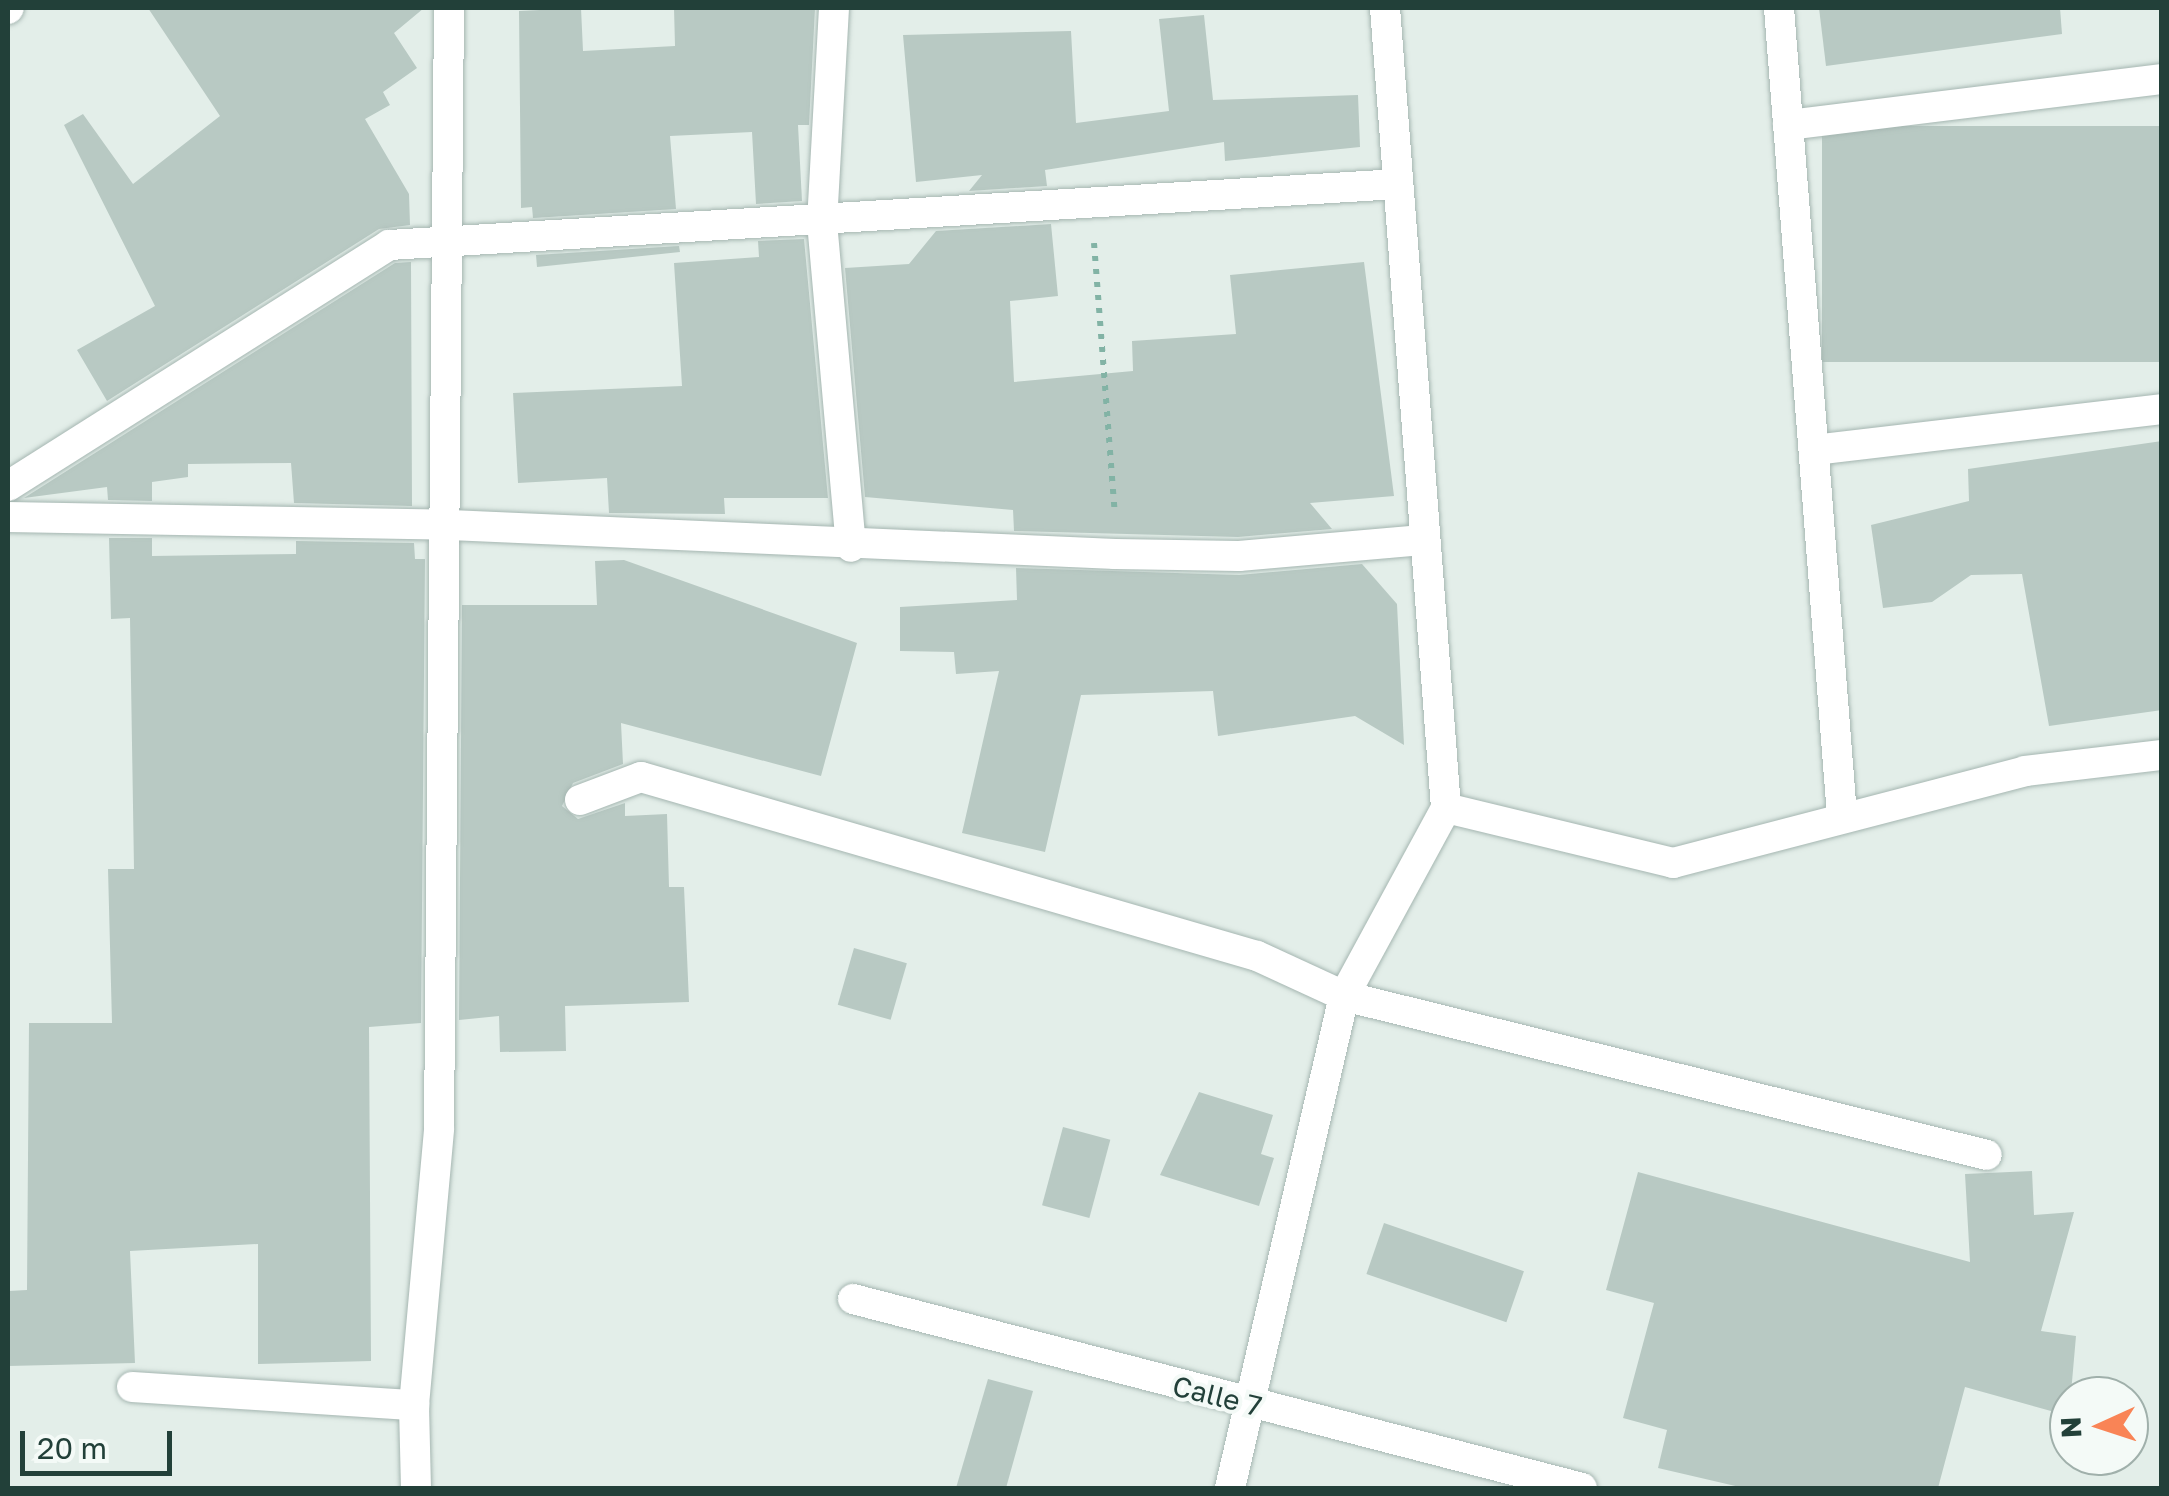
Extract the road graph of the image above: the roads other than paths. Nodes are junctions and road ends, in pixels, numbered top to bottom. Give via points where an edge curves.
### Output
1 (449, 8) edge
2 (834, 8) edge
3 (1385, 8) edge
4 (1779, 8) edge
5 (2162, 78) edge
6 (1788, 125) junction
7 (1397, 184) junction
8 (822, 222) junction
9 (451, 238) junction
10 (2162, 409) edge
11 (1814, 450) junction
12 (8, 486) edge
13 (8, 518) edge
14 (450, 525) junction
15 (1422, 540) junction
16 (851, 547) junction
17 (2162, 755) edge
18 (580, 800) dead end
19 (1446, 808) junction
20 (1842, 815) junction
21 (1344, 996) junction
22 (1987, 1155) dead end
23 (853, 1299) dead end
24 (132, 1387) dead end
25 (414, 1404) junction
26 (1249, 1404) junction
27 (416, 1488) edge
28 (1230, 1488) edge
29 (1582, 1488) edge

1 - 9 street
2 - 8 street
3 - 7 street
4 - 6 street
5 - 6 street
6 - 11 street
7 - 8 street
7 - 15 street
8 - 9 street
8 - 16 street
9 - 12 street via 389,245
9 - 14 street
10 - 11 street
11 - 20 street
13 - 14 street
14 - 16 street
14 - 25 street via 440,1128
15 - 16 street via 1240,556
15 - 19 street
17 - 20 street via 2026,770
18 - 21 street via 641,776 1257,956
19 - 20 street via 1673,863
19 - 21 street
21 - 22 street
21 - 26 street
23 - 26 street, Calle 7
24 - 25 street
25 - 27 street
26 - 28 street
26 - 29 street, Calle 7

